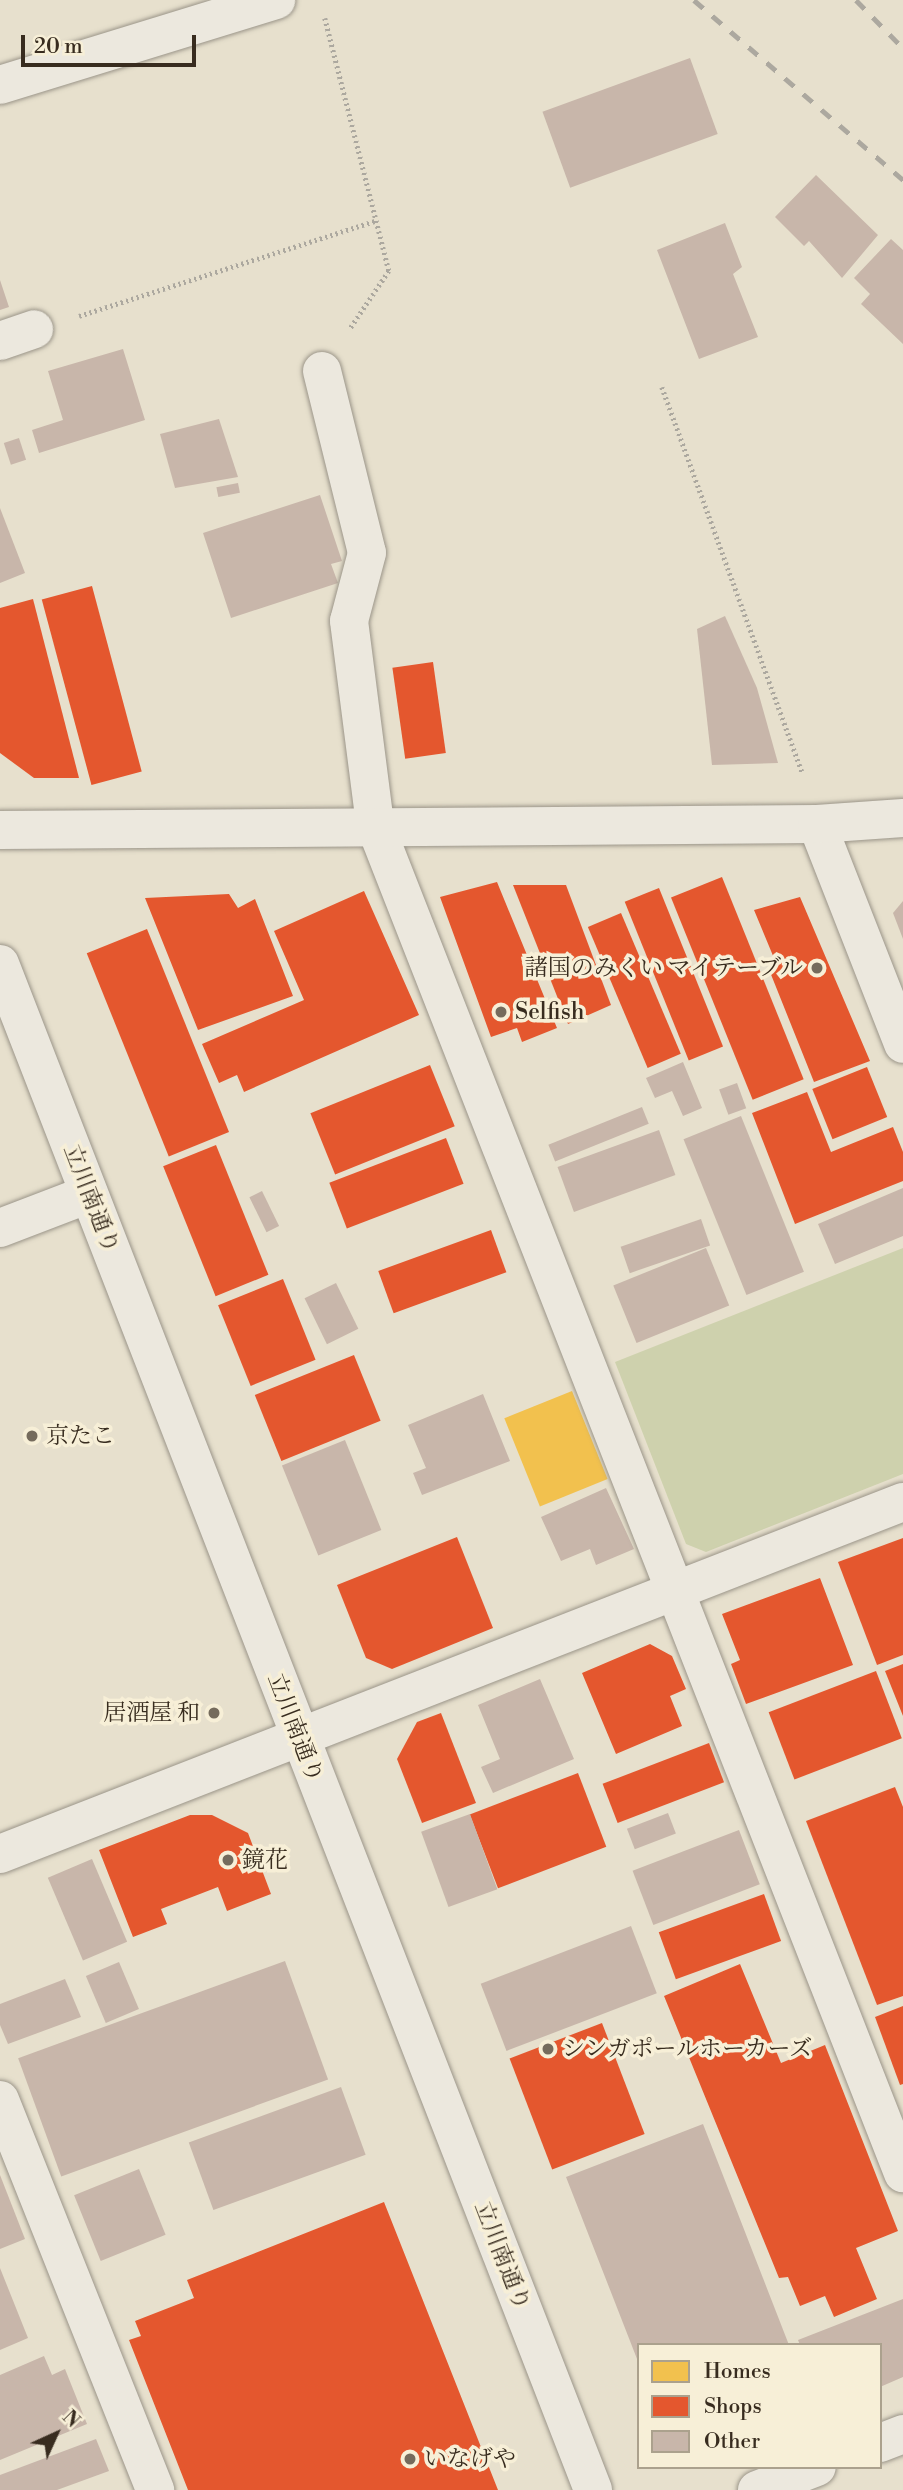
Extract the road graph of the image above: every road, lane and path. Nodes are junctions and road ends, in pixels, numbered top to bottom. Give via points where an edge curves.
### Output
1 (276, 0) edge
2 (324, 13) dead end
3 (0, 85) edge
4 (375, 221) junction
5 (17, 335) edge
6 (322, 371) joint
7 (662, 387) dead end
8 (903, 818) edge
9 (817, 824) junction
10 (375, 825) junction
11 (0, 830) edge
12 (0, 964) edge
13 (903, 1044) edge
14 (89, 1194) junction
15 (0, 1228) edge
16 (903, 1502) edge
17 (678, 1591) junction
18 (298, 1737) junction
19 (0, 1854) edge
20 (0, 2100) edge
21 (903, 2173) edge
22 (903, 2434) edge
23 (882, 2442) edge
24 (812, 2469) edge
25 (155, 2490) edge
26 (593, 2490) edge
27 (757, 2490) edge

1 - 3 street
2 - 4 path
4 - 5 path
4 - 6 path via 388,271
6 - 10 street via 367,553 349,621
7 - 9 path via 801,766
8 - 9 street
9 - 10 street
9 - 13 street
10 - 11 street
10 - 17 street
12 - 14 street, 立川南通り
14 - 15 street
14 - 18 street, 立川南通り
16 - 17 street
17 - 18 street
17 - 21 street
18 - 19 street
18 - 26 street, 立川南通り
20 - 25 street
22 - 23 street
24 - 27 street

